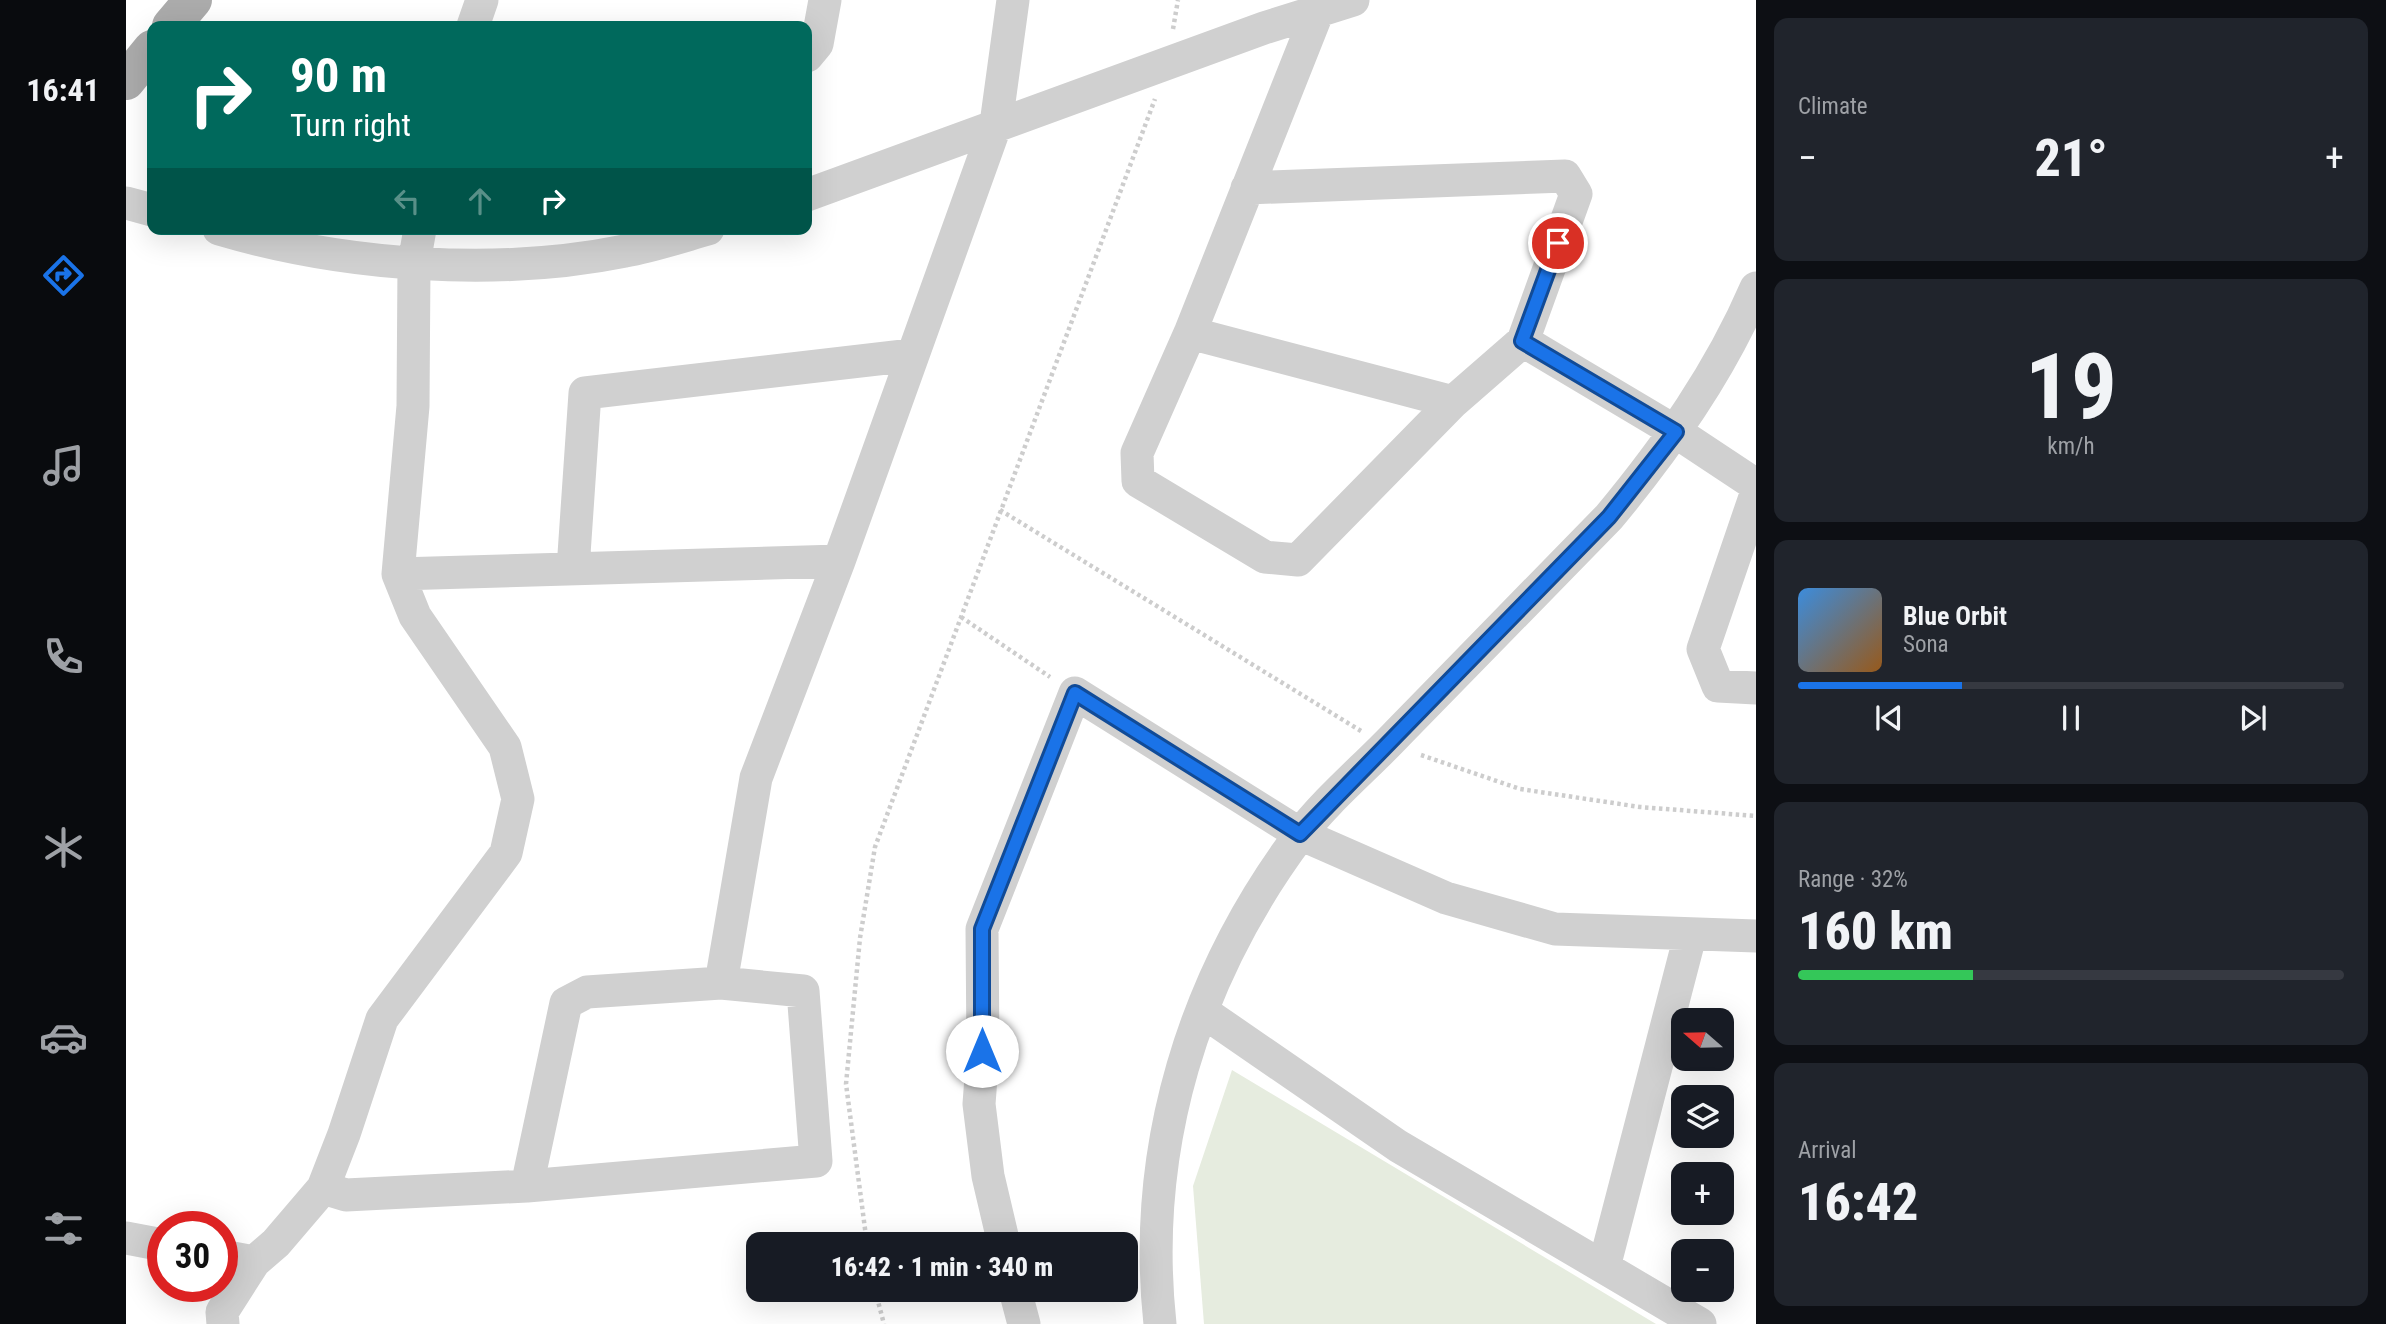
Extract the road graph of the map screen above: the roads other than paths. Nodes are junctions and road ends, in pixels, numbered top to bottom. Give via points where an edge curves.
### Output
1 (193, 0) edge
2 (482, 0) edge
3 (825, 0) edge
4 (1013, 0) edge
5 (1353, 0) edge
6 (1319, 6) edge
7 (175, 21) edge
8 (475, 21) edge
9 (812, 50) edge
10 (147, 55) edge
11 (126, 81) edge
12 (996, 124) junction
13 (1247, 188) junction
14 (812, 193) edge
15 (126, 203) edge
16 (147, 209) edge
17 (243, 235) edge
18 (419, 235) edge
19 (685, 235) edge
20 (414, 263) junction
21 (1756, 288) edge
22 (1190, 333) junction
23 (1522, 341) junction
24 (912, 355) junction
25 (1453, 402) junction
26 (1676, 432) junction
27 (1756, 485) edge
28 (1756, 494) edge
29 (839, 561) junction
30 (573, 569) junction
31 (398, 574) junction
32 (1756, 688) edge
33 (1300, 834) junction
34 (1690, 936) junction
35 (1756, 936) edge
36 (721, 983) junction
37 (1202, 1011) junction
38 (527, 1186) junction
39 (323, 1188) junction
40 (1001, 1232) edge
41 (126, 1238) edge
42 (147, 1242) edge
43 (238, 1259) edge
44 (254, 1262) junction
45 (1604, 1267) junction
46 (1018, 1302) edge
47 (223, 1324) edge
48 (1024, 1324) edge
49 (1160, 1324) edge
50 (1700, 1324) edge

1 - 7 main road
2 - 8 street
3 - 9 street
4 - 12 street
5 - 6 street
6 - 12 street
6 - 13 street
10 - 11 main road
12 - 14 street
12 - 24 street
13 - 22 street
13 - 23 street via 1565,176 1576,194
15 - 16 street
17 - 20 street via 298,249
18 - 20 street
19 - 20 street via 625,251 553,261
20 - 31 street via 413,406
21 - 26 street via 1717,366
22 - 25 street
22 - 25 street via 1137,453 1138,481 1265,557 1298,560
23 - 25 street
23 - 26 street
24 - 29 street
24 - 30 street via 584,393
26 - 27 street
26 - 33 street via 1609,517
28 - 32 street via 1703,649 1717,686
29 - 30 street
29 - 36 street via 756,778
30 - 31 street
31 - 39 street via 415,616 505,747 518,799 506,853 382,1019
33 - 34 street via 1446,898 1555,929
33 - 37 street via 1255,901 1220,965
33 - 40 street via 1075,693 982,929 979,1104
34 - 35 street
34 - 45 street
36 - 38 street via 587,992 566,1003
36 - 38 street via 803,990 816,1161
37 - 45 street via 1398,1146
37 - 49 street via 1171,1104 1162,1154 1157,1216
38 - 39 street via 346,1195
39 - 44 street
41 - 42 street
43 - 44 street
44 - 47 street via 222,1312
45 - 50 street
46 - 48 street

